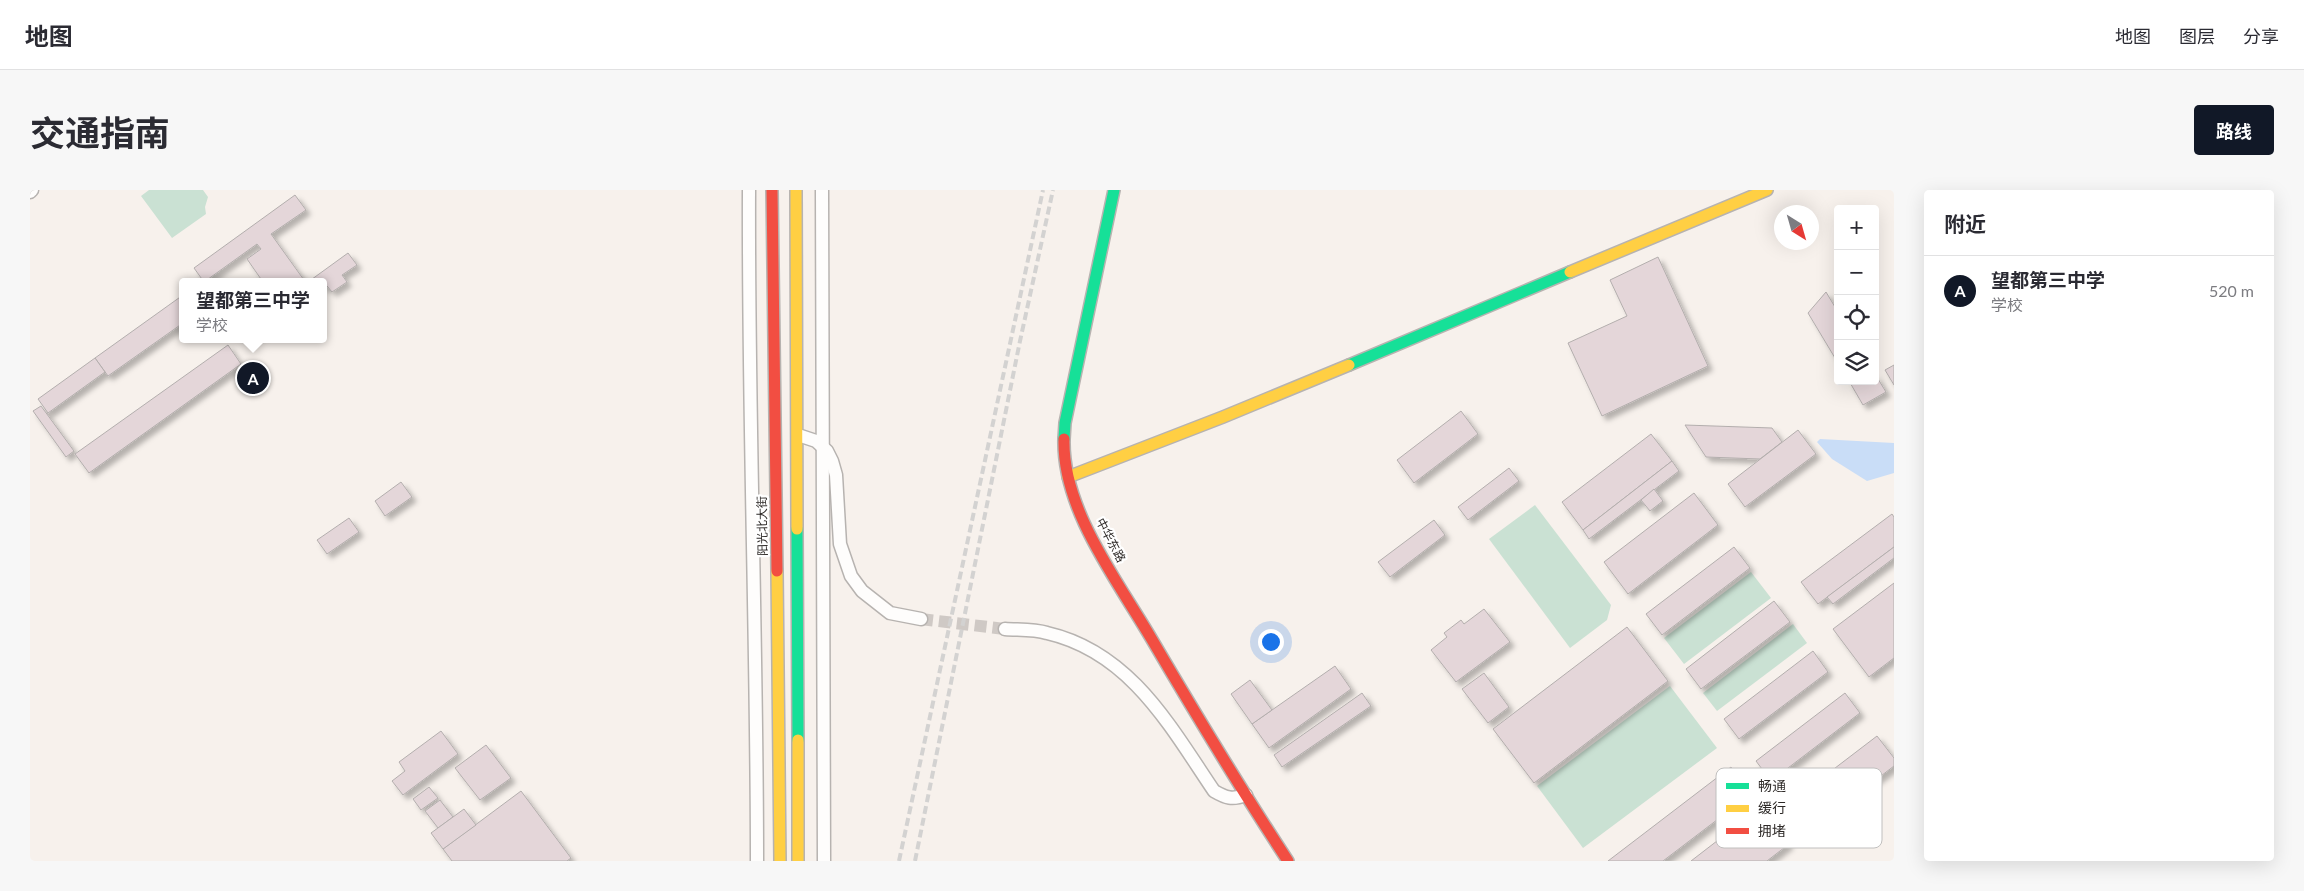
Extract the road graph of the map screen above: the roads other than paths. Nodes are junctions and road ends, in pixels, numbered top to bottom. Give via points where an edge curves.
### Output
1 (749, 190) edge
2 (772, 190) edge
3 (796, 190) edge
4 (822, 190) edge
5 (1114, 190) edge
6 (1767, 190) edge
7 (798, 435) junction
8 (822, 447) junction
9 (1068, 477) junction
10 (921, 620) tunnel mouth
11 (1005, 629) tunnel mouth
12 (1246, 795) junction
13 (757, 861) edge
14 (780, 861) edge
15 (798, 861) edge
16 (824, 861) edge
17 (1288, 861) edge

1 - 13 street
2 - 14 main road, 阳光北大街
3 - 7 main road
4 - 8 street
5 - 9 main road, 中华东路 via 1065,424 1063,446
6 - 9 main road via 1223,417
7 - 8 street via 816,441
7 - 15 main road
8 - 10 street via 832,461 836,475 840,544 851,576 862,591 890,613
8 - 16 street
9 - 12 main road, 中华东路 via 1099,550
11 - 12 street via 1064,637 1112,663 1153,701 1214,791 1228,798
12 - 17 main road, 中华东路

